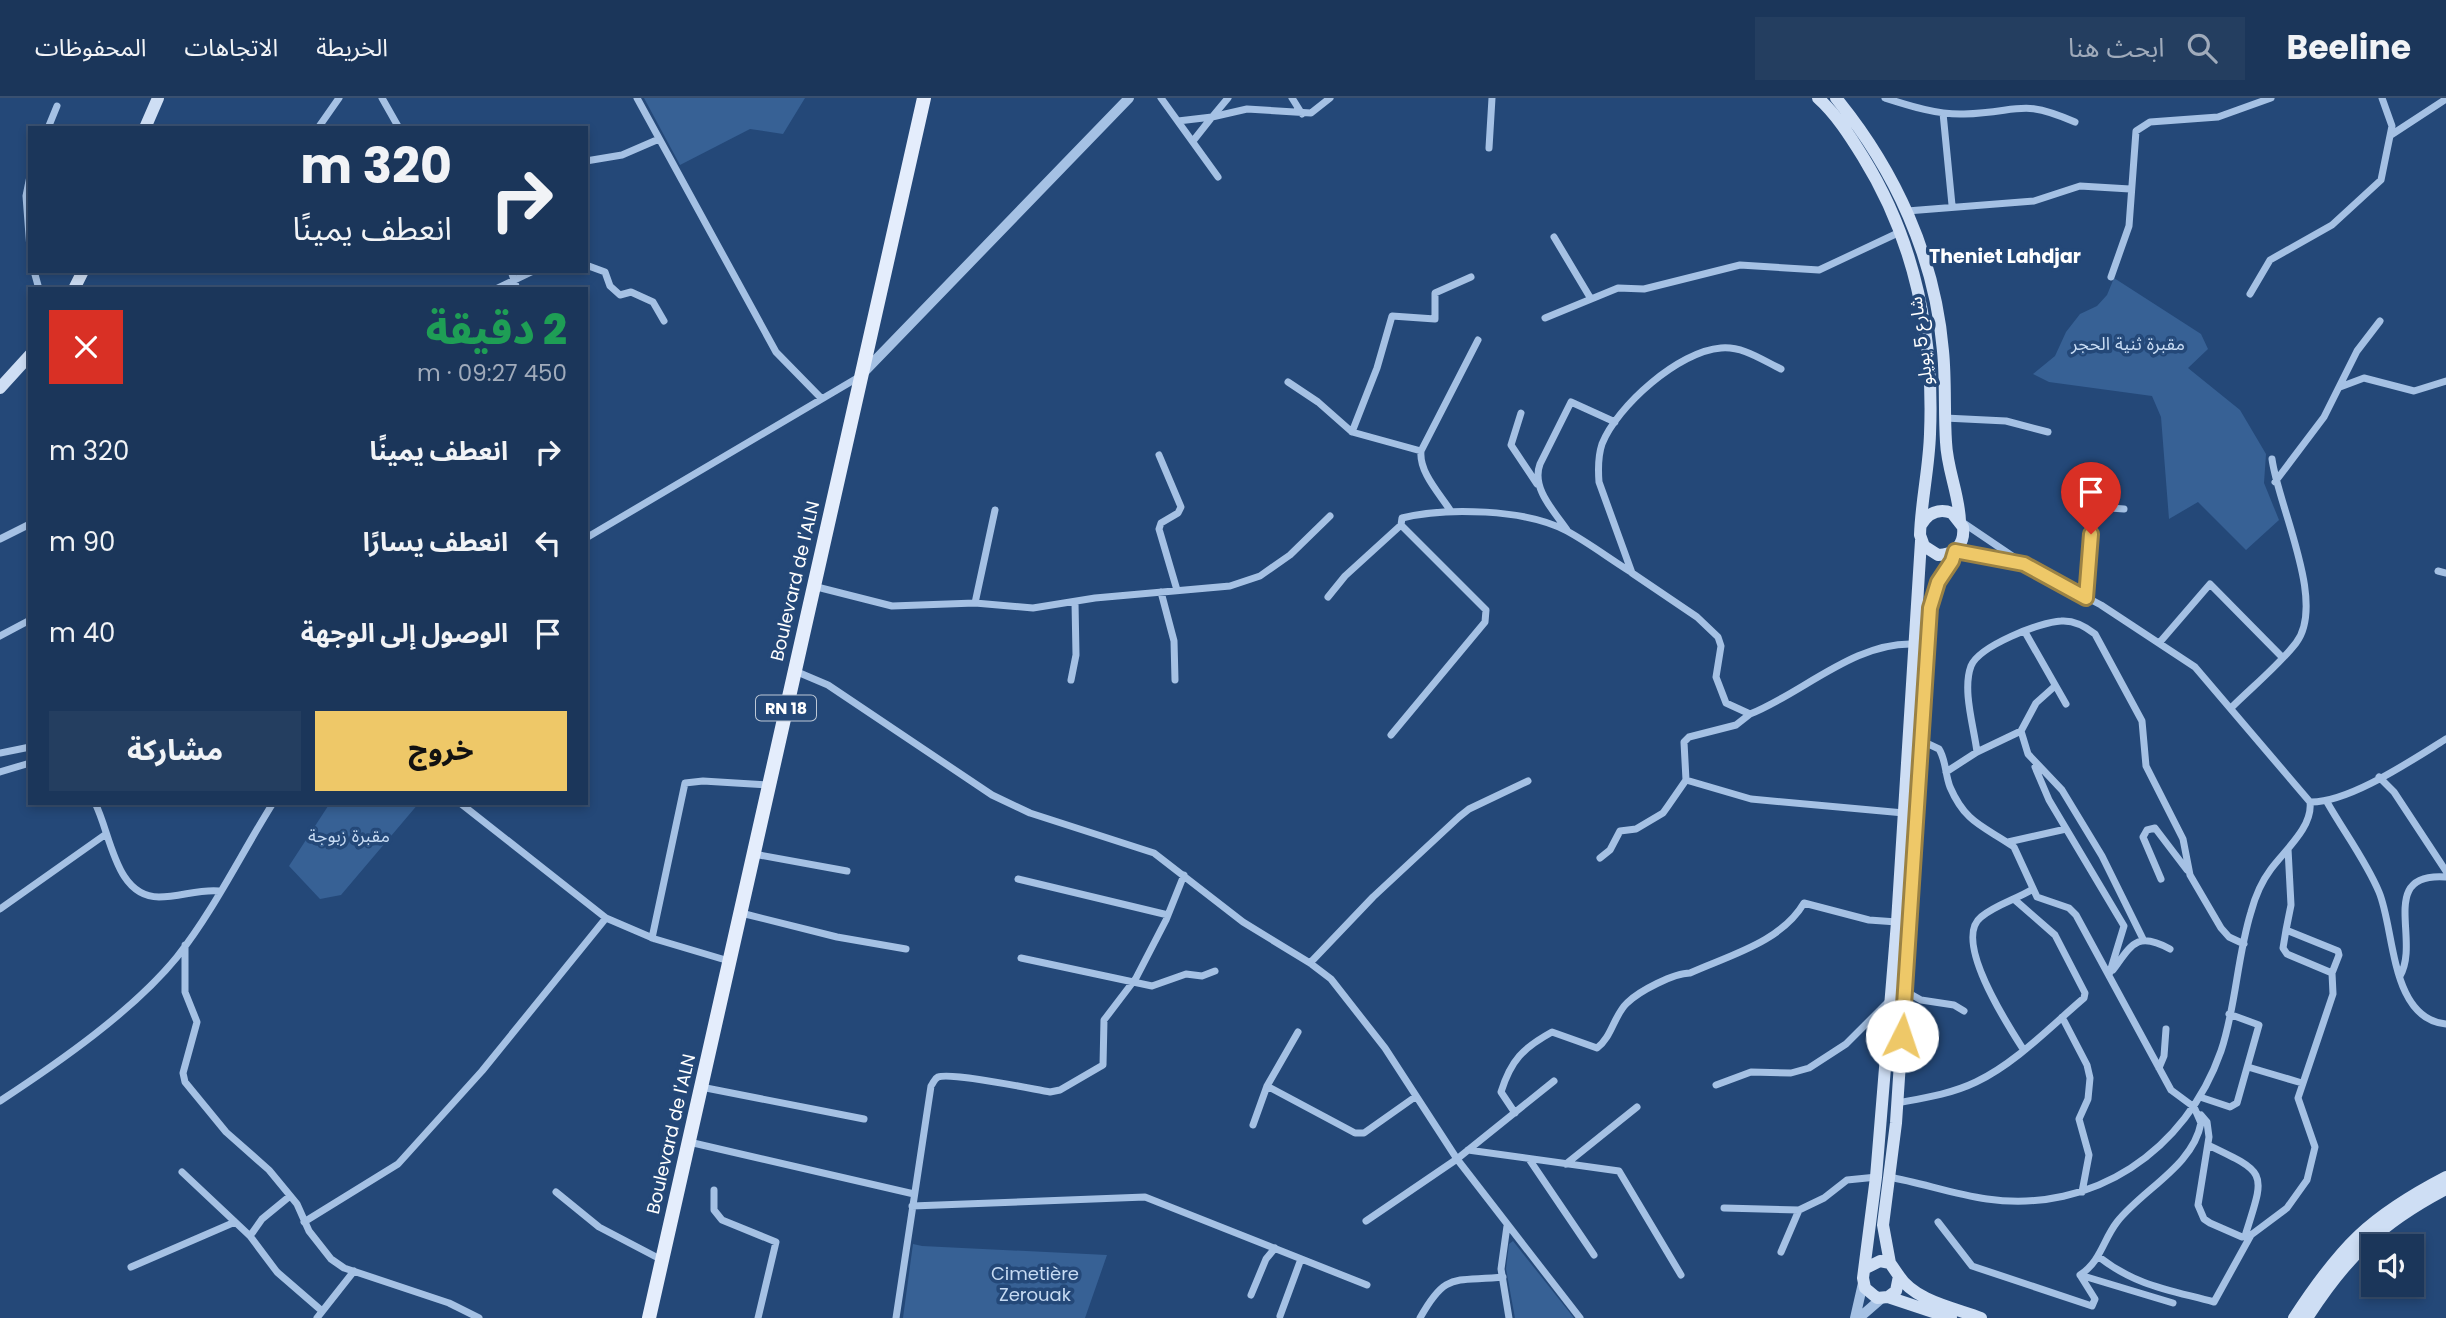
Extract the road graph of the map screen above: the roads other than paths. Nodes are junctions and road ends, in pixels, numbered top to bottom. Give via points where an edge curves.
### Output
1 (158, 98) edge
2 (339, 98) edge
3 (382, 98) edge
4 (637, 98) edge
5 (923, 98) edge
6 (1129, 98) edge
7 (1161, 98) edge
8 (1227, 98) edge
9 (1292, 98) edge
10 (1330, 98) edge
11 (1492, 98) edge
12 (1818, 98) edge
13 (1836, 98) edge
14 (1885, 98) edge
15 (2271, 98) edge
16 (2382, 98) edge
17 (2446, 99) edge
18 (57, 106) dead end
19 (1943, 113) junction
20 (1301, 114) junction
21 (1212, 117) junction
22 (1178, 121) junction
23 (2075, 122) dead end
24 (49, 126) edge
25 (146, 126) edge
26 (319, 126) edge
27 (398, 126) edge
28 (2391, 135) junction
29 (659, 139) junction
30 (1193, 141) junction
31 (1489, 148) dead end
32 (588, 161) edge
33 (1218, 177) dead end
34 (28, 186) edge
35 (2130, 190) junction
36 (1952, 205) junction
37 (1907, 211) junction
38 (28, 222) edge
39 (1900, 232) junction
40 (1554, 237) dead end
41 (588, 266) edge
42 (513, 276) edge
43 (1471, 277) dead end
44 (2111, 277) dead end
45 (499, 287) edge
46 (2250, 294) dead end
47 (1591, 299) junction
48 (1545, 318) dead end
49 (664, 321) dead end
50 (2380, 321) dead end
51 (1478, 340) dead end
52 (27, 363) edge
53 (1781, 369) dead end
54 (860, 377) junction
55 (1288, 382) dead end
56 (2446, 382) edge
57 (2339, 387) junction
58 (0, 388) edge
59 (821, 398) junction
60 (1521, 413) dead end
61 (1945, 418) junction
62 (1615, 422) junction
63 (1352, 432) junction
64 (2048, 432) dead end
65 (1421, 452) junction
66 (1159, 455) dead end
67 (2273, 459) dead end
68 (2275, 482) junction
69 (1539, 487) junction
70 (2123, 509) dead end
71 (995, 510) dead end
72 (1450, 510) junction
73 (1329, 516) dead end
74 (1961, 521) junction
75 (28, 525) edge
76 (1401, 525) junction
77 (1921, 525) junction
78 (1567, 530) junction
79 (588, 537) edge
80 (0, 539) edge
81 (1922, 541) junction
82 (1954, 551) junction
83 (2024, 564) junction
84 (1632, 573) junction
85 (813, 586) junction
86 (1177, 590) junction
87 (1161, 592) junction
88 (1328, 597) dead end
89 (2086, 598) junction
90 (1075, 602) junction
91 (975, 603) junction
92 (28, 621) edge
93 (2025, 632) junction
94 (0, 636) edge
95 (2160, 642) junction
96 (1914, 644) junction
97 (2282, 657) junction
98 (794, 671) junction
99 (1072, 680) dead end
100 (1175, 680) dead end
101 (2055, 686) junction
102 (2066, 704) dead end
103 (2231, 708) junction
104 (1750, 714) junction
105 (2021, 731) junction
106 (1391, 735) dead end
107 (2446, 739) edge
108 (1922, 741) junction
109 (28, 747) edge
110 (1977, 752) junction
111 (0, 753) edge
112 (2034, 763) junction
113 (28, 765) edge
114 (0, 772) edge
115 (1946, 772) junction
116 (2379, 777) junction
117 (1686, 780) junction
118 (1528, 781) dead end
119 (769, 785) junction
120 (2310, 802) junction
121 (2327, 803) junction
122 (96, 805) edge
123 (272, 805) edge
124 (463, 805) edge
125 (1904, 813) junction
126 (2066, 829) junction
127 (106, 834) junction
128 (2008, 842) junction
129 (2288, 849) junction
130 (754, 854) junction
131 (1600, 858) dead end
132 (847, 871) dead end
133 (2446, 871) edge
134 (1184, 875) junction
135 (2190, 875) junction
136 (2446, 877) edge
137 (1018, 879) dead end
138 (2161, 879) dead end
139 (2033, 889) junction
140 (219, 891) junction
141 (2015, 900) junction
142 (0, 909) edge
143 (741, 913) junction
144 (1168, 915) junction
145 (606, 919) junction
146 (1897, 922) junction
147 (2286, 930) junction
148 (652, 938) junction
149 (2143, 939) junction
150 (2244, 944) junction
151 (185, 945) junction
152 (906, 949) dead end
153 (2170, 949) dead end
154 (1021, 958) dead end
155 (730, 961) junction
156 (1310, 963) junction
157 (1215, 971) dead end
158 (2332, 973) junction
159 (2109, 975) junction
160 (2400, 976) junction
161 (1131, 984) junction
162 (1905, 991) junction
163 (1891, 998) junction
164 (1964, 1011) dead end
165 (2229, 1014) junction
166 (2062, 1017) junction
167 (2446, 1024) edge
168 (2166, 1029) dead end
169 (1298, 1032) dead end
170 (2023, 1049) junction
171 (2248, 1066) junction
172 (2159, 1068) junction
173 (1553, 1081) dead end
174 (2302, 1083) junction
175 (1716, 1085) dead end
176 (1267, 1086) junction
177 (701, 1087) junction
178 (1415, 1097) junction
179 (2200, 1097) junction
180 (0, 1101) edge
181 (1897, 1103) junction
182 (1637, 1107) dead end
183 (2197, 1110) junction
184 (1515, 1113) junction
185 (864, 1119) dead end
186 (1253, 1125) dead end
187 (689, 1142) junction
188 (2208, 1145) junction
189 (1468, 1150) junction
190 (1457, 1159) junction
191 (1529, 1159) junction
192 (1566, 1164) junction
193 (183, 1172) dead end
194 (1883, 1177) junction
195 (2446, 1177) edge
196 (2446, 1189) edge
197 (714, 1190) dead end
198 (556, 1192) dead end
199 (2082, 1192) junction
200 (914, 1194) junction
201 (290, 1196) junction
202 (912, 1206) junction
203 (1724, 1208) dead end
204 (1799, 1210) junction
205 (1366, 1221) dead end
206 (235, 1222) junction
207 (304, 1222) junction
208 (1938, 1222) dead end
209 (1507, 1226) junction
210 (250, 1236) junction
211 (2248, 1236) junction
212 (1275, 1248) junction
213 (1781, 1252) dead end
214 (1594, 1255) dead end
215 (2099, 1257) junction
216 (1301, 1259) junction
217 (663, 1260) junction
218 (1890, 1263) junction
219 (131, 1267) dead end
220 (1867, 1268) junction
221 (354, 1271) junction
222 (1681, 1275) dead end
223 (2080, 1275) junction
224 (1899, 1276) junction
225 (1503, 1277) junction
226 (1863, 1283) junction
227 (1367, 1285) dead end
228 (1251, 1295) dead end
229 (1885, 1298) junction
230 (2173, 1303) dead end
231 (320, 1315) edge
232 (1280, 1316) dead end
233 (479, 1318) edge
234 (649, 1318) edge
235 (758, 1318) edge
236 (896, 1318) edge
237 (1420, 1318) edge
238 (1509, 1318) edge
239 (1580, 1318) edge
240 (1857, 1318) edge
241 (1951, 1318) edge
242 (1981, 1318) edge
243 (2294, 1318) edge
244 (2307, 1318) edge

1 - 25 main road
2 - 26 street
3 - 27 street
4 - 29 street
5 - 54 main road, Boulevard de l'ALN / RN 18
6 - 54 street
7 - 22 street
8 - 21 street
9 - 20 street
10 - 20 street via 1317,110
11 - 31 street
12 - 39 main road via 1868,166
13 - 37 main road, شارع 5 يويلو via 1875,152
14 - 19 street
15 - 35 street via 2218,117 2140,126
16 - 28 street
17 - 28 street
18 - 24 street
19 - 23 street via 1991,112 2034,100
19 - 36 street
20 - 21 street via 1247,109
21 - 22 street
21 - 30 street
22 - 30 street
28 - 46 street via 2381,180 2332,225 2270,260
29 - 32 street via 622,155
29 - 59 street via 776,352
30 - 33 street
34 - 38 street
35 - 36 street via 2080,186 2034,201
35 - 44 street via 2129,226
36 - 37 street
37 - 61 main road, شارع 5 يويلو via 1927,265 1939,320
39 - 47 street via 1819,270 1740,265 1644,289 1619,288
39 - 77 main road via 1918,290 1928,350 1930,431
40 - 47 street
41 - 49 street via 605,272 620,295 631,292 653,302
42 - 45 street
43 - 63 street via 1435,293 1435,319 1392,316
47 - 48 street
50 - 57 street via 2357,351
51 - 65 street
52 - 58 main road
53 - 62 street via 1743,349 1720,348 1661,377
54 - 59 street
54 - 85 main road, Boulevard de l'ALN / RN 18
55 - 63 street
56 - 57 street via 2414,391 2364,378
57 - 68 street via 2324,416
59 - 79 street
60 - 69 street via 1511,445
61 - 64 street via 2006,421
61 - 74 main road, شارع 5 يويلو via 1947,456
62 - 69 street via 1575,402 1568,405 1536,474
62 - 84 street via 1602,444 1599,482
63 - 65 street
65 - 72 street via 1420,461
66 - 86 street via 1181,507 1159,529
67 - 68 street
68 - 97 street via 2287,515 2308,617 2296,643
69 - 78 street
70 - 89 street via 2097,507 2093,512
71 - 91 street
72 - 76 street via 1402,518
72 - 78 street via 1524,518
73 - 86 street via 1290,555 1246,583
74 - 77 main road via 1947,511 1937,511
74 - 82 main road via 1963,538
74 - 83 street
75 - 80 street
76 - 88 street
76 - 106 street via 1486,610 1486,617
77 - 81 main road
78 - 84 street
81 - 82 main road via 1933,553
81 - 96 main road
82 - 83 street
82 - 108 main road via 1930,608
83 - 89 street
84 - 104 street via 1697,617 1718,637 1720,691 1726,703
85 - 91 street via 892,606
85 - 98 main road, Boulevard de l'ALN / RN 18
86 - 87 street
87 - 90 street
87 - 100 street via 1174,641
89 - 95 street
90 - 91 street via 1034,608
90 - 99 street
92 - 94 street
93 - 101 street
93 - 110 street via 1987,650 1970,668
93 - 135 street via 2061,621 2084,626 2095,634 2142,721 2146,766 2183,839
95 - 97 street via 2210,584
95 - 103 street via 2195,667
96 - 104 street via 1888,646 1856,659
96 - 125 main road
97 - 103 street
98 - 119 main road, Boulevard de l'ALN / RN 18
98 - 134 street via 828,685 992,795 1030,813 1154,853
101 - 102 street
101 - 105 street via 2036,703
103 - 120 street
104 - 117 street via 1736,725 1684,742
105 - 110 street
105 - 112 street
107 - 116 street
108 - 115 street via 1940,748
108 - 162 main road
109 - 111 street
110 - 115 street
112 - 126 street
112 - 149 street via 2062,790 2102,856
113 - 114 street
115 - 128 street via 1962,810
116 - 121 street
116 - 133 street via 2394,792
117 - 125 street via 1751,799
117 - 131 street via 1663,813 1636,829 1620,831
118 - 156 street via 1459,817
119 - 130 main road, Boulevard de l'ALN / RN 18
119 - 148 street via 685,783
120 - 121 street
120 - 129 street via 2307,819
121 - 160 street via 2379,893
122 - 127 street
123 - 140 street
124 - 145 street
125 - 146 main road
126 - 128 street
126 - 159 street via 2124,926
127 - 140 street via 134,890 143,895
127 - 142 street
128 - 139 street
129 - 147 street via 2291,905
129 - 150 street via 2260,888
130 - 132 street
130 - 143 main road, Boulevard de l'ALN / RN 18
134 - 144 street
134 - 156 street via 1243,922
135 - 138 street via 2155,828 2143,837
135 - 150 street via 2221,928
136 - 160 street via 2422,879 2407,891 2404,908 2409,955
137 - 144 street
139 - 141 street
139 - 159 street via 2037,897 2076,915
140 - 151 street
141 - 166 street via 2055,935 2085,993
141 - 170 street via 1981,916 1975,940 1981,975
143 - 152 street
143 - 155 main road, Boulevard de l'ALN / RN 18
144 - 161 street
145 - 148 street
145 - 207 street via 482,1071 398,1164
146 - 163 main road
146 - 184 street via 1869,920 1804,903 1783,929 1768,938 1690,973 1677,973 1627,1003 1597,1048 1552,1032 1518,1054 1501,1092
147 - 158 street via 2283,948 2287,954
147 - 158 street via 2338,951
148 - 155 street
149 - 153 street
149 - 159 street via 2134,942
150 - 165 street
151 - 180 street via 149,987 50,1068
151 - 201 street via 185,992 197,1022 183,1073 185,1082 226,1132 270,1170
154 - 161 street
155 - 177 main road, Boulevard de l'ALN / RN 18
156 - 178 street via 1352,1003
157 - 161 street via 1202,976 1186,974 1152,986
158 - 174 street via 2333,994
159 - 172 street
160 - 167 street via 2415,1008 2426,1018
161 - 200 street via 1104,1020 1103,1065 1060,1090 935,1079
162 - 164 street
162 - 181 main road
163 - 175 street via 1846,1044 1809,1068 1791,1073 1751,1072
163 - 194 main road
165 - 171 street via 2259,1025
165 - 179 street via 2222,1049
166 - 170 street
166 - 199 street via 2090,1078 2088,1099 2079,1119 2089,1155
168 - 172 street
169 - 176 street
170 - 181 street via 1977,1082
171 - 174 street
171 - 179 street via 2234,1106
172 - 183 street via 2171,1090
173 - 184 street
174 - 211 street via 2298,1098 2315,1147 2307,1180 2287,1208
176 - 178 street via 1355,1133 1364,1133
176 - 186 street
177 - 185 street
177 - 187 main road, Boulevard de l'ALN / RN 18
178 - 190 street
179 - 183 street
181 - 194 main road
182 - 192 street
183 - 188 street via 2209,1129
183 - 199 street via 2143,1160 2098,1188
183 - 215 street via 2200,1132 2192,1147 2120,1218
184 - 189 street
187 - 200 street
187 - 217 main road, Boulevard de l'ALN / RN 18
188 - 211 street via 2249,1164 2258,1176
188 - 211 street via 2200,1213 2210,1223
189 - 190 street
189 - 191 street
190 - 205 street
190 - 209 street
191 - 192 street
191 - 214 street
192 - 222 street via 1619,1171
193 - 206 street
194 - 199 street via 1989,1199 2036,1201
194 - 204 street via 1851,1178
194 - 218 main road via 1883,1224
194 - 220 main road
195 - 243 main road via 2405,1198 2363,1228
196 - 244 main road via 2396,1217 2365,1242
197 - 235 street via 714,1210 722,1220 776,1242
198 - 217 street via 599,1227
200 - 202 street
201 - 207 street
201 - 210 street via 262,1219
202 - 212 street via 1145,1197
202 - 236 street
203 - 204 street
204 - 213 street
206 - 210 street
206 - 219 street
207 - 221 street via 331,1259
208 - 223 street via 1972,1266 2092,1306 2095,1299
209 - 225 street
209 - 239 street
210 - 231 street via 277,1272
211 - 215 street via 2214,1302 2142,1284
212 - 216 street
212 - 228 street
215 - 223 street
216 - 227 street
216 - 232 street
217 - 234 main road, Boulevard de l'ALN / RN 18
218 - 220 main road via 1880,1261
218 - 224 main road
220 - 226 main road
221 - 231 street
221 - 233 street
223 - 230 street
224 - 229 main road via 1899,1286
224 - 242 main road via 1916,1292
225 - 237 street via 1444,1283
225 - 238 street
226 - 229 main road via 1868,1292
226 - 240 street
229 - 240 street
229 - 241 main road

